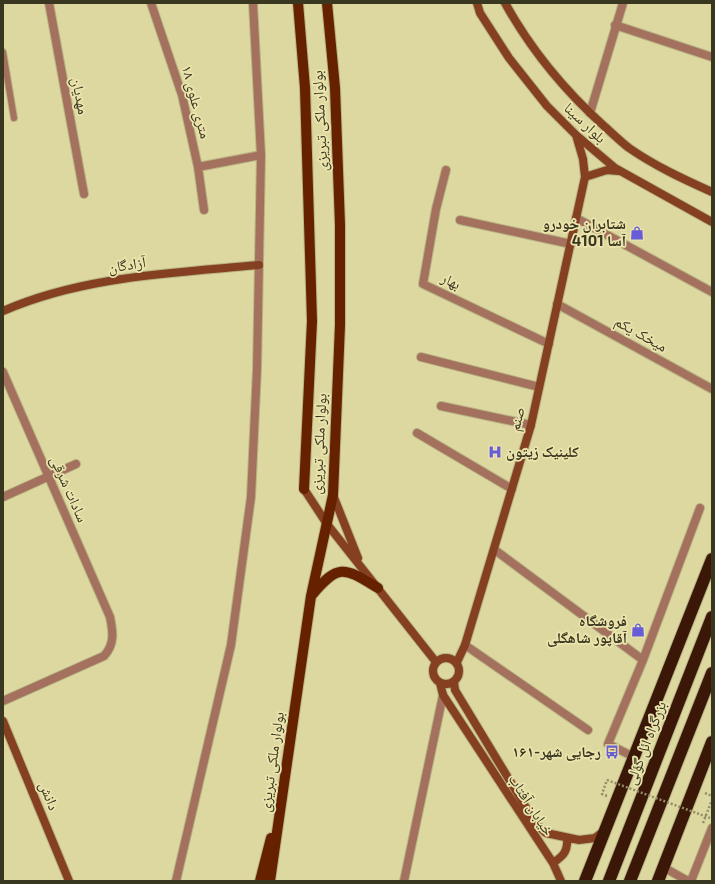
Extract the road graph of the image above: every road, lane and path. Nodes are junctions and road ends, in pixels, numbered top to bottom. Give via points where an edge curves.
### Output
1 (49, 3) edge
2 (151, 3) edge
3 (253, 3) edge
4 (298, 3) edge
5 (327, 3) edge
6 (477, 3) edge
7 (505, 3) edge
8 (623, 3) edge
9 (616, 25) junction
10 (3, 52) edge
11 (712, 57) edge
12 (590, 113) junction
13 (14, 118) dead end
14 (576, 135) junction
15 (261, 156) junction
16 (198, 167) junction
17 (446, 170) dead end
18 (620, 171) junction
19 (585, 177) junction
20 (712, 192) edge
21 (84, 194) dead end
22 (204, 210) dead end
23 (576, 218) junction
24 (460, 220) dead end
25 (712, 222) edge
26 (570, 244) junction
27 (259, 264) junction
28 (712, 292) edge
29 (557, 304) junction
30 (3, 311) edge
31 (549, 344) junction
32 (421, 357) dead end
33 (3, 372) edge
34 (539, 387) junction
35 (712, 389) edge
36 (441, 406) dead end
37 (531, 425) junction
38 (417, 433) dead end
39 (76, 464) dead end
40 (49, 476) junction
41 (304, 489) joint
42 (512, 489) junction
43 (333, 495) junction
44 (3, 497) edge
45 (700, 508) dead end
46 (326, 524) junction
47 (494, 550) junction
48 (712, 559) edge
49 (363, 568) junction
50 (378, 588) junction
51 (311, 596) junction
52 (712, 617) edge
53 (465, 645) junction
54 (643, 660) junction
55 (436, 662) junction
56 (457, 662) junction
57 (712, 673) edge
58 (454, 682) junction
59 (440, 683) junction
60 (443, 695) junction
61 (3, 701) edge
62 (3, 721) edge
63 (588, 730) dead end
64 (711, 747) edge
65 (634, 757) junction
66 (283, 793) junction
67 (602, 794) dead end
68 (712, 813) edge
69 (712, 828) edge
70 (604, 831) junction
71 (567, 838) junction
72 (553, 863) junction
73 (663, 867) junction
74 (69, 881) edge
75 (176, 881) edge
76 (260, 881) edge
77 (270, 881) edge
78 (404, 881) edge
79 (561, 881) edge
80 (584, 881) edge
81 (609, 881) edge
82 (630, 881) edge
83 (658, 881) edge
84 (690, 881) edge

1 - 21 street, مهدیان
2 - 16 street, ۱۸ متری علوی via 182,95
3 - 15 street
4 - 41 main road, بولوار ملکی تبریزی via 305,88 312,320
5 - 43 main road, بولوار ملکی تبریزی via 335,88 340,225 340,325
6 - 14 main road, بلوار سینا via 509,58 547,106
7 - 12 main road, بلوار سینا via 522,34 549,69
8 - 9 street
9 - 11 street
9 - 12 street via 604,73
10 - 13 lane
12 - 20 main road, بلوار سینا via 627,146 652,162
14 - 18 main road, بلوار سینا
14 - 19 main road
15 - 16 street
15 - 27 street
16 - 22 street, ۱۸ متری علوی
17 - 31 street, بهار via 436,209 423,284
18 - 19 main road via 607,170
18 - 25 main road, بلوار سینا
19 - 23 main road, صنم
23 - 26 main road, صنم
23 - 28 street
24 - 26 street
26 - 29 main road, صنم
27 - 30 main road, آزادگان via 159,274 88,286 31,299
27 - 75 street via 251,497 240,587 231,645
29 - 31 main road, صنم
29 - 35 street, میخک یکم
31 - 34 main road, صنم
32 - 34 street
33 - 40 street, سادات شرقی
34 - 37 main road, صنم
36 - 37 street
37 - 42 main road, صنم
38 - 42 street
39 - 40 street
40 - 44 street
40 - 61 street, سادات شرقی via 110,617 113,638 111,647 104,656
41 - 46 main road
42 - 47 main road, صنم
43 - 46 main road, بولوار ملکی تبریزی
43 - 49 main road
45 - 54 street
46 - 49 main road
46 - 51 main road, بولوار ملکی تبریزی
47 - 53 main road, صنم
47 - 54 street
48 - 65 highway
49 - 50 main road
50 - 51 main road via 348,571 340,571 326,578
50 - 55 main road
51 - 66 main road, بولوار ملکی تبریزی
52 - 81 highway, بزرگراه ائل گؤلی
53 - 56 main road, صنم
53 - 63 street
54 - 65 street via 608,744
55 - 56 main road via 446,657
55 - 59 main road via 433,674
56 - 58 main road via 460,670
57 - 82 highway
58 - 59 main road
58 - 71 main road via 455,690 536,824 546,833
59 - 60 main road, خیابان آفتاب
60 - 72 main road, خیابان آفتاب
60 - 78 street
62 - 74 main road, دانش
64 - 73 highway
65 - 70 highway
66 - 76 main road
66 - 77 main road, بولوار ملکی تبریزی
67 - 68 path, bridge via 607,780 710,818
69 - 84 street
70 - 71 main road via 595,838
70 - 80 highway
71 - 72 main road via 565,854
72 - 79 main road, خیابان آفتاب
73 - 83 highway
73 - 84 street

